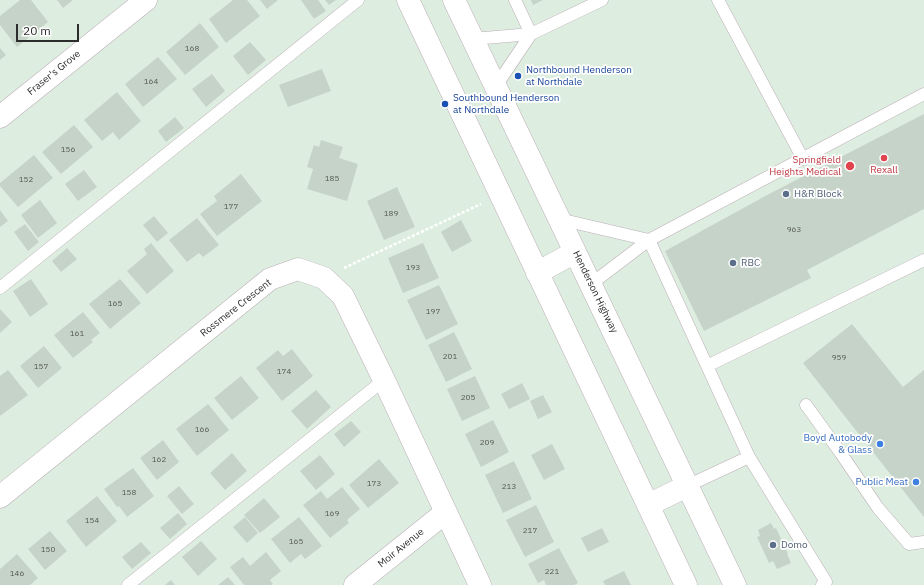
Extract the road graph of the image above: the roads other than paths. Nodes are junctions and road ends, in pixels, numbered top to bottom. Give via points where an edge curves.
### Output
1 (146, 0) edge
2 (358, 0) edge
3 (408, 0) edge
4 (454, 0) edge
5 (515, 0) edge
6 (602, 0) edge
7 (718, 0) edge
8 (531, 34) junction
9 (473, 39) junction
10 (496, 86) junction
11 (924, 94) edge
12 (0, 117) edge
13 (803, 159) junction
14 (559, 219) junction
15 (649, 240) junction
16 (575, 252) junction
17 (922, 265) edge
18 (538, 273) junction
19 (591, 284) junction
20 (0, 288) edge
21 (707, 366) junction
22 (384, 380) junction
23 (806, 405) dead end
24 (749, 457) junction
25 (687, 486) junction
26 (0, 497) edge
27 (648, 505) junction
28 (446, 512) junction
29 (924, 542) edge
30 (128, 585) edge
31 (355, 585) edge
32 (480, 585) edge
33 (686, 585) edge
34 (735, 585) edge
35 (822, 585) edge

1 - 12 main road, Fraser's Grove
2 - 20 lane
3 - 18 main road
4 - 9 main road, Henderson Highway
5 - 8 lane
6 - 8 lane
7 - 13 lane
8 - 9 lane
8 - 10 lane
9 - 10 main road, Henderson Highway
10 - 14 main road, Henderson Highway
11 - 13 lane
13 - 15 lane
14 - 15 lane
14 - 16 main road, Henderson Highway
15 - 19 lane
15 - 21 lane
16 - 18 main road
16 - 19 main road, Henderson Highway
17 - 21 lane
18 - 27 main road
19 - 25 main road, Henderson Highway
21 - 24 lane
22 - 26 main road, Rossmere Crescent via 343,296 324,278 298,269 270,279
22 - 28 main road, Rossmere Crescent
22 - 30 lane
23 - 29 lane via 878,508 909,544
24 - 25 lane
24 - 35 lane via 826,582
25 - 27 main road
25 - 34 main road, Henderson Highway
27 - 33 main road
28 - 31 main road, Moir Avenue
28 - 32 main road, Rossmere Crescent

